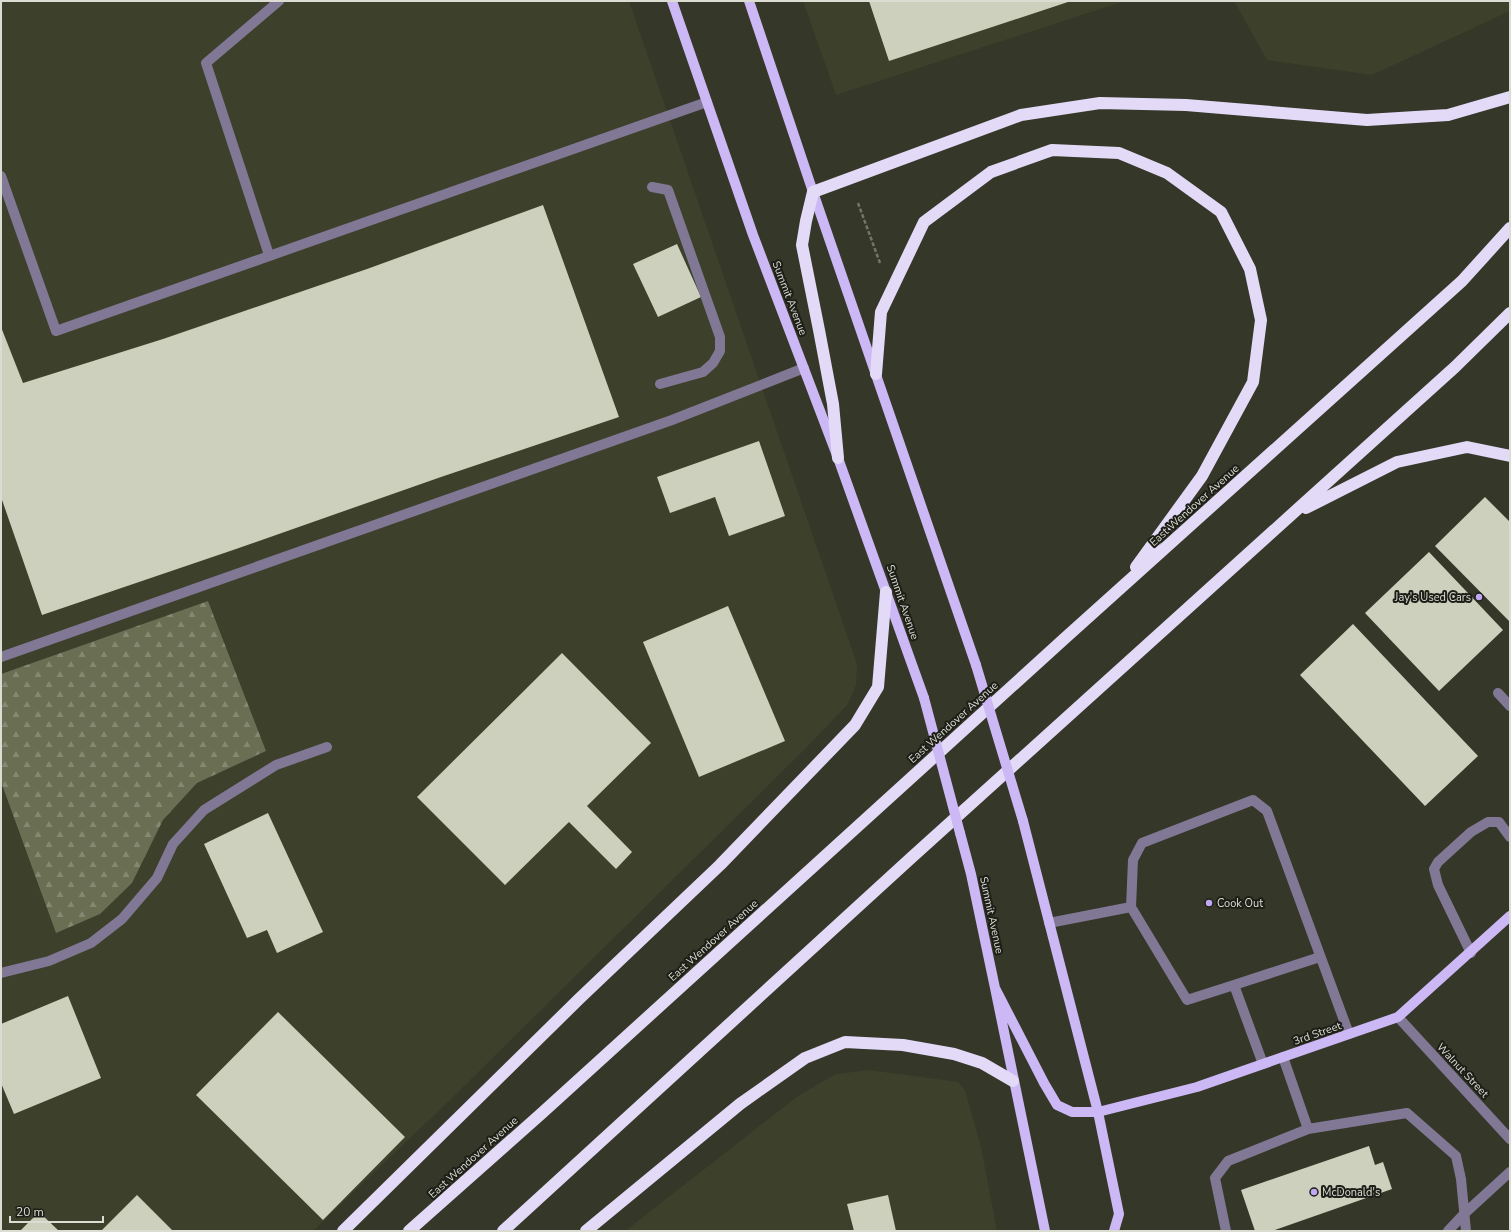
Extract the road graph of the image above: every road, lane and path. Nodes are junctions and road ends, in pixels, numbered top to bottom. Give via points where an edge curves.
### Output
1 (279, 1) edge
2 (672, 1) edge
3 (750, 1) edge
4 (1510, 97) edge
5 (707, 102) junction
6 (1, 176) edge
7 (652, 187) dead end
8 (813, 192) junction
9 (858, 203) dead end
10 (1510, 228) edge
11 (270, 255) junction
12 (881, 264) dead end
13 (1510, 313) edge
14 (804, 368) junction
15 (876, 374) junction
16 (660, 384) dead end
17 (1510, 456) edge
18 (838, 458) junction
19 (1291, 516) junction
20 (1121, 588) junction
21 (886, 592) junction
22 (1, 657) edge
23 (1498, 693) dead end
24 (1510, 706) edge
25 (327, 747) dead end
26 (1510, 837) edge
27 (1131, 907) junction
28 (1510, 916) edge
29 (1050, 923) junction
30 (1471, 953) junction
31 (1320, 957) junction
32 (1, 973) edge
33 (1234, 985) junction
34 (995, 988) junction
35 (1398, 1017) junction
36 (1349, 1034) junction
37 (1283, 1057) junction
38 (1263, 1064) junction
39 (1014, 1081) junction
40 (1098, 1112) junction
41 (1308, 1129) junction
42 (1510, 1139) edge
43 (1510, 1172) edge
44 (1464, 1214) junction
45 (343, 1231) edge
46 (409, 1231) edge
47 (503, 1231) edge
48 (586, 1231) edge
49 (1045, 1231) edge
50 (1114, 1231) edge
51 (1226, 1231) edge
52 (1448, 1231) edge
53 (1466, 1231) edge

1 - 11 street via 206,63
2 - 5 main road, Summit Avenue
3 - 8 main road
4 - 8 highway via 1448,115 1367,120 1186,106 1100,103 1021,115
5 - 11 street
5 - 14 main road, Summit Avenue via 753,235
6 - 11 street via 56,330
7 - 16 street via 668,190 720,337 720,351 713,363 703,372
8 - 15 main road
8 - 18 highway via 802,245 832,404
9 - 12 path
10 - 20 highway, East Wendover Avenue via 1462,281
13 - 19 highway via 1456,367
14 - 18 main road, Summit Avenue
14 - 22 street via 672,420
15 - 20 highway via 881,312 924,222 991,172 1052,150 1120,153 1167,173 1221,212 1250,269 1261,320 1253,382 1202,476
15 - 29 main road, bridge via 976,665 1023,821
17 - 19 highway via 1467,448 1397,462
18 - 21 main road, Summit Avenue
19 - 47 highway via 905,863
20 - 46 highway, East Wendover Avenue
21 - 34 main road, Summit Avenue, bridge via 924,698 970,874
21 - 45 highway via 878,687 855,725 720,865 579,998
23 - 24 street
25 - 32 street via 276,766 204,810 173,844 157,878 122,919 92,943 49,961
26 - 30 street via 1499,822 1488,822 1471,832 1438,862 1434,869 1438,885
27 - 29 street
27 - 31 street via 1134,860 1142,843 1253,800 1267,811
27 - 33 street via 1187,1000
28 - 30 main road, 3rd Street
29 - 40 main road
30 - 35 main road, 3rd Street
31 - 33 street
31 - 36 street
33 - 38 street
34 - 39 main road, Summit Avenue
34 - 40 main road, 3rd Street via 1058,1105 1072,1112
35 - 36 main road, 3rd Street
35 - 42 street, Walnut Street
36 - 37 main road, 3rd Street
37 - 38 main road, 3rd Street
37 - 41 street
38 - 40 main road, 3rd Street via 1197,1087
39 - 48 highway via 982,1064 954,1054 903,1045 845,1042 805,1058 746,1100
39 - 49 main road, Summit Avenue
40 - 50 main road via 1119,1214
41 - 44 street via 1407,1113 1456,1156
41 - 51 street via 1228,1161 1215,1178
43 - 44 street
44 - 52 street
44 - 53 street

